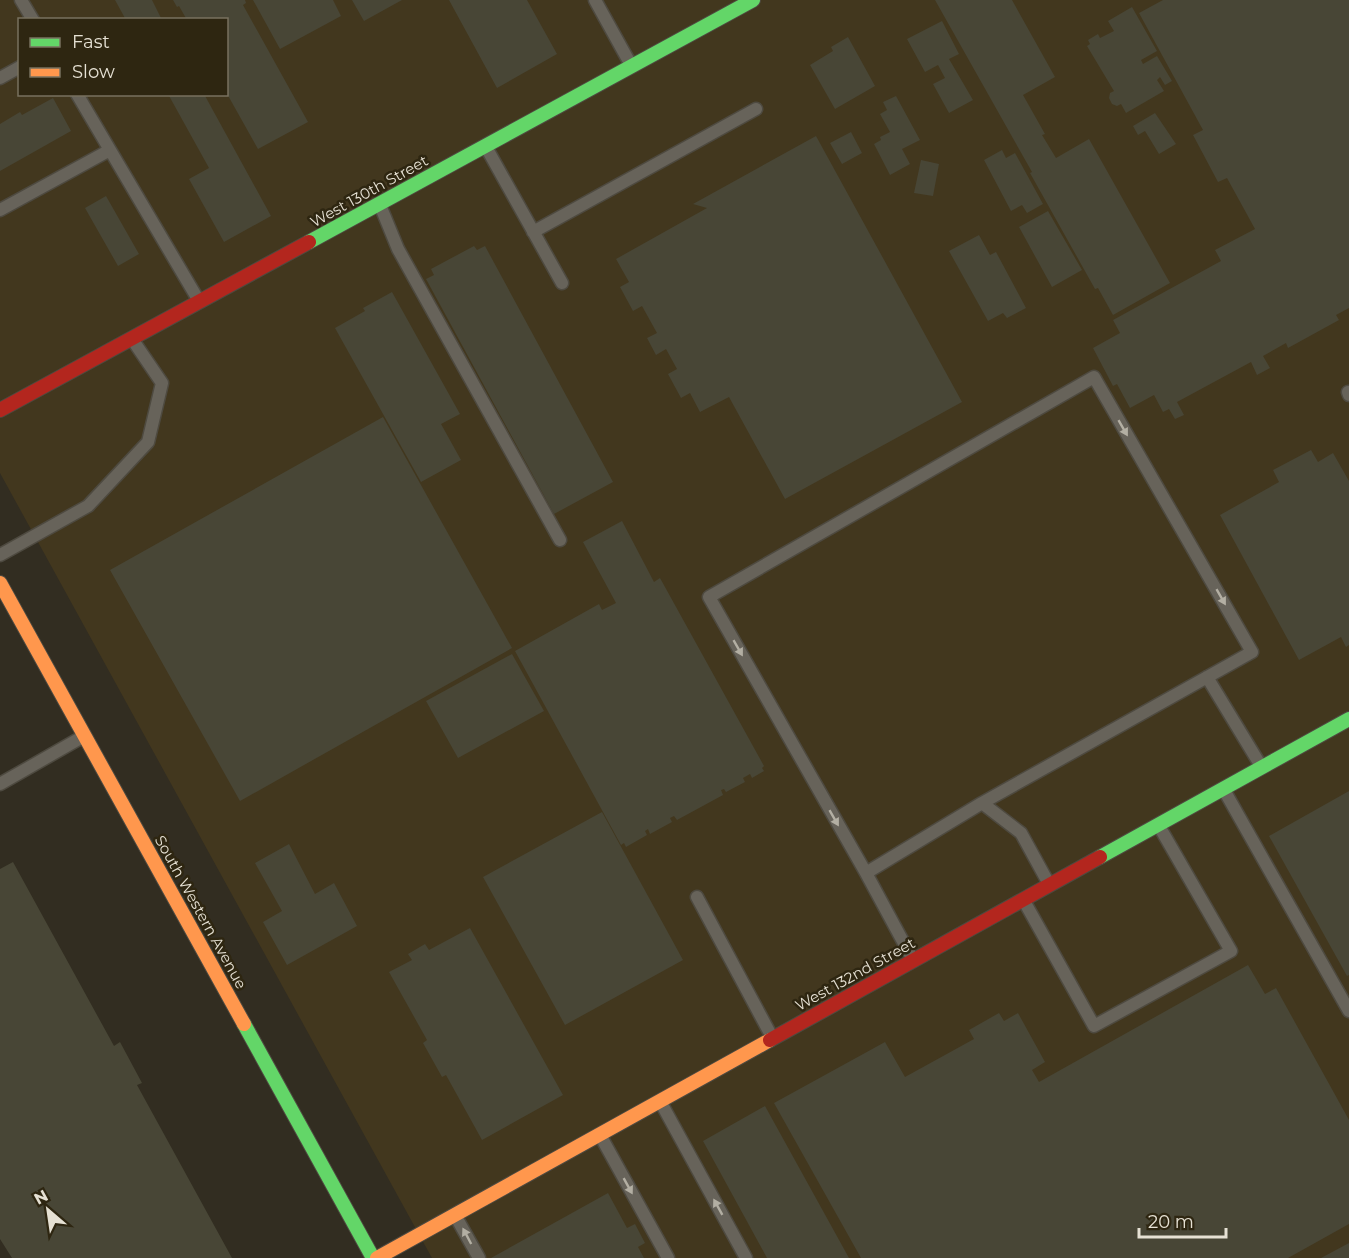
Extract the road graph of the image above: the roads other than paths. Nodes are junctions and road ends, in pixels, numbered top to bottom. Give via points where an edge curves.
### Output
1 (21, 0) edge
2 (595, 0) edge
3 (753, 0) edge
4 (32, 18) edge
5 (632, 66) junction
6 (18, 68) edge
7 (0, 78) edge
8 (78, 96) edge
9 (756, 109) dead end
10 (485, 146) junction
11 (110, 150) junction
12 (380, 203) junction
13 (0, 210) edge
14 (533, 232) junction
15 (562, 283) dead end
16 (200, 302) junction
17 (132, 339) junction
18 (0, 410) edge
19 (560, 540) dead end
20 (0, 555) edge
21 (0, 583) edge
22 (1207, 677) junction
23 (1349, 719) edge
24 (85, 736) junction
25 (1262, 767) junction
26 (0, 784) edge
27 (1223, 789) junction
28 (982, 803) junction
29 (1158, 825) junction
30 (866, 873) junction
31 (1050, 885) junction
32 (697, 897) dead end
33 (1023, 900) junction
34 (913, 961) junction
35 (1349, 1011) edge
36 (773, 1038) junction
37 (660, 1101) junction
38 (600, 1134) junction
39 (455, 1214) junction
40 (375, 1258) edge
41 (479, 1258) edge
42 (668, 1258) edge
43 (746, 1258) edge

1 - 4 lane
2 - 5 lane
3 - 5 street, West 130th Street
5 - 10 street, West 130th Street
6 - 7 lane
8 - 11 lane
9 - 14 lane
10 - 12 street, West 130th Street
10 - 14 lane
11 - 13 lane
11 - 16 lane
12 - 16 street, West 130th Street
12 - 19 lane via 398,249
14 - 15 lane
16 - 17 street, West 130th Street
17 - 18 street, West 130th Street
17 - 20 lane via 162,383 148,442 88,506
21 - 24 street, South Western Avenue
22 - 25 lane
22 - 28 lane
22 - 30 lane via 1252,652 1094,377 709,597
23 - 25 street, West 132nd Street
24 - 26 lane
24 - 40 street, South Western Avenue
25 - 27 street, West 132nd Street
27 - 29 street, West 132nd Street
27 - 35 lane
28 - 30 lane
28 - 31 lane via 1021,833
29 - 31 street, West 132nd Street
29 - 33 lane via 1231,951 1094,1026
30 - 34 lane
31 - 33 street, West 132nd Street
32 - 36 lane
33 - 34 street, West 132nd Street
34 - 36 street, West 132nd Street
36 - 37 street, West 132nd Street
37 - 38 street, West 132nd Street
43 -> 37 lane
38 - 39 street, West 132nd Street
38 -> 42 lane
39 - 40 street, West 132nd Street
41 -> 39 lane

